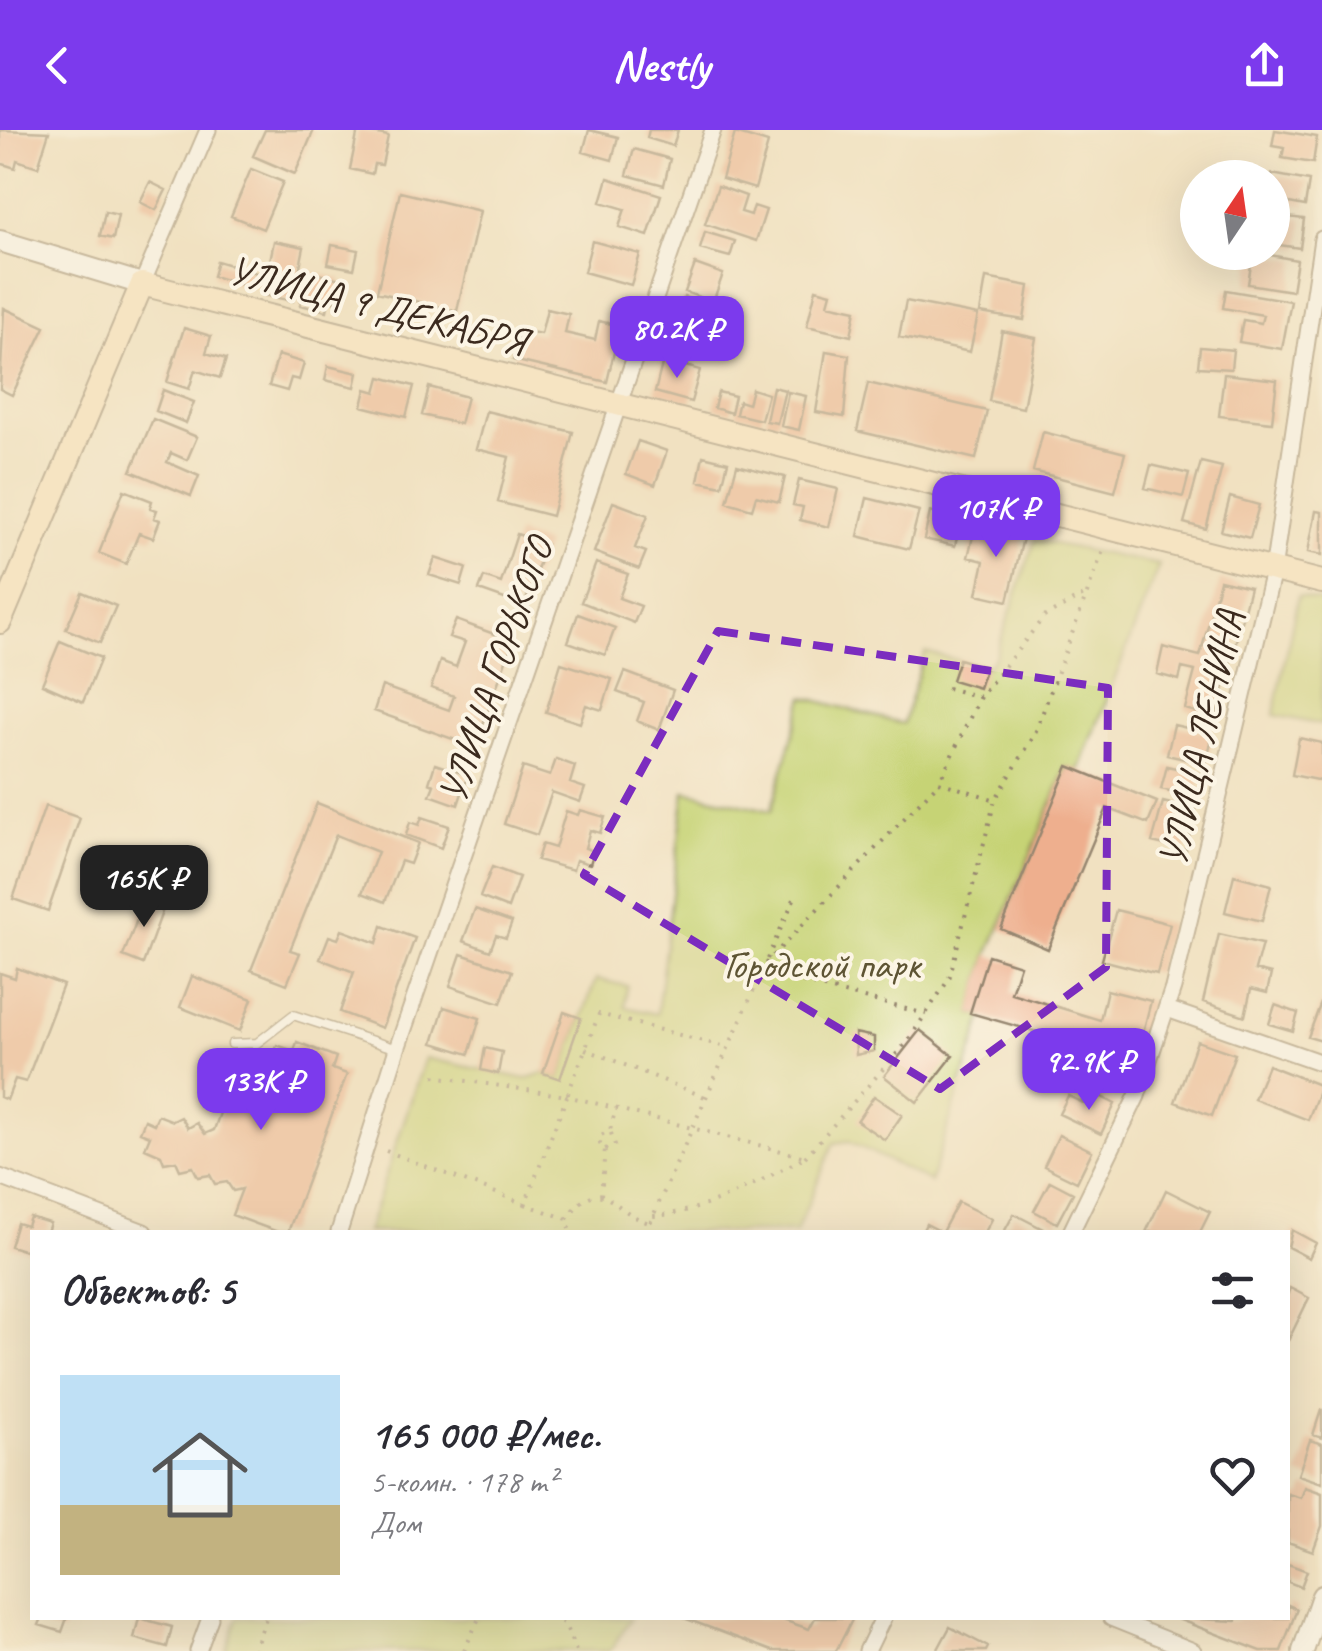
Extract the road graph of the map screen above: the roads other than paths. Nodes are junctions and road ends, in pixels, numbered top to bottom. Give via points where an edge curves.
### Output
1 (208, 130) edge
2 (714, 130) edge
3 (1322, 239) edge
4 (0, 241) edge
5 (142, 284) junction
6 (622, 404) junction
7 (1274, 571) junction
8 (1322, 582) edge
9 (0, 622) edge
10 (1167, 1009) junction
11 (232, 1044) dead end
12 (397, 1048) junction
13 (1322, 1063) edge
14 (0, 1176) edge
15 (139, 1230) edge
16 (340, 1230) edge
17 (1072, 1230) edge
18 (1320, 1607) edge
19 (209, 1620) edge
20 (883, 1620) edge
21 (1116, 1620) edge
22 (198, 1651) edge
23 (867, 1651) edge
24 (1193, 1651) edge
25 (1303, 1651) edge

1 - 5 street
2 - 6 street, УЛИЦА ГОРЬКОГО
3 - 7 street, УЛИЦА ЛЕНИНА
4 - 5 street, УЛИЦА 9 ДЕКАБРЯ
5 - 6 main road, УЛИЦА 9 ДЕКАБРЯ
5 - 9 main road
6 - 7 main road, УЛИЦА 9 ДЕКАБРЯ
6 - 12 street, УЛИЦА ГОРЬКОГО
7 - 8 main road, УЛИЦА 9 ДЕКАБРЯ
7 - 10 street, УЛИЦА ЛЕНИНА
10 - 13 street
10 - 17 street, УЛИЦА ЛЕНИНА via 1137,1096
11 - 12 lane via 258,1044 293,1015
12 - 16 street, УЛИЦА ГОРЬКОГО
14 - 15 street
18 - 25 street
19 - 22 street
20 - 23 street
21 - 24 street

